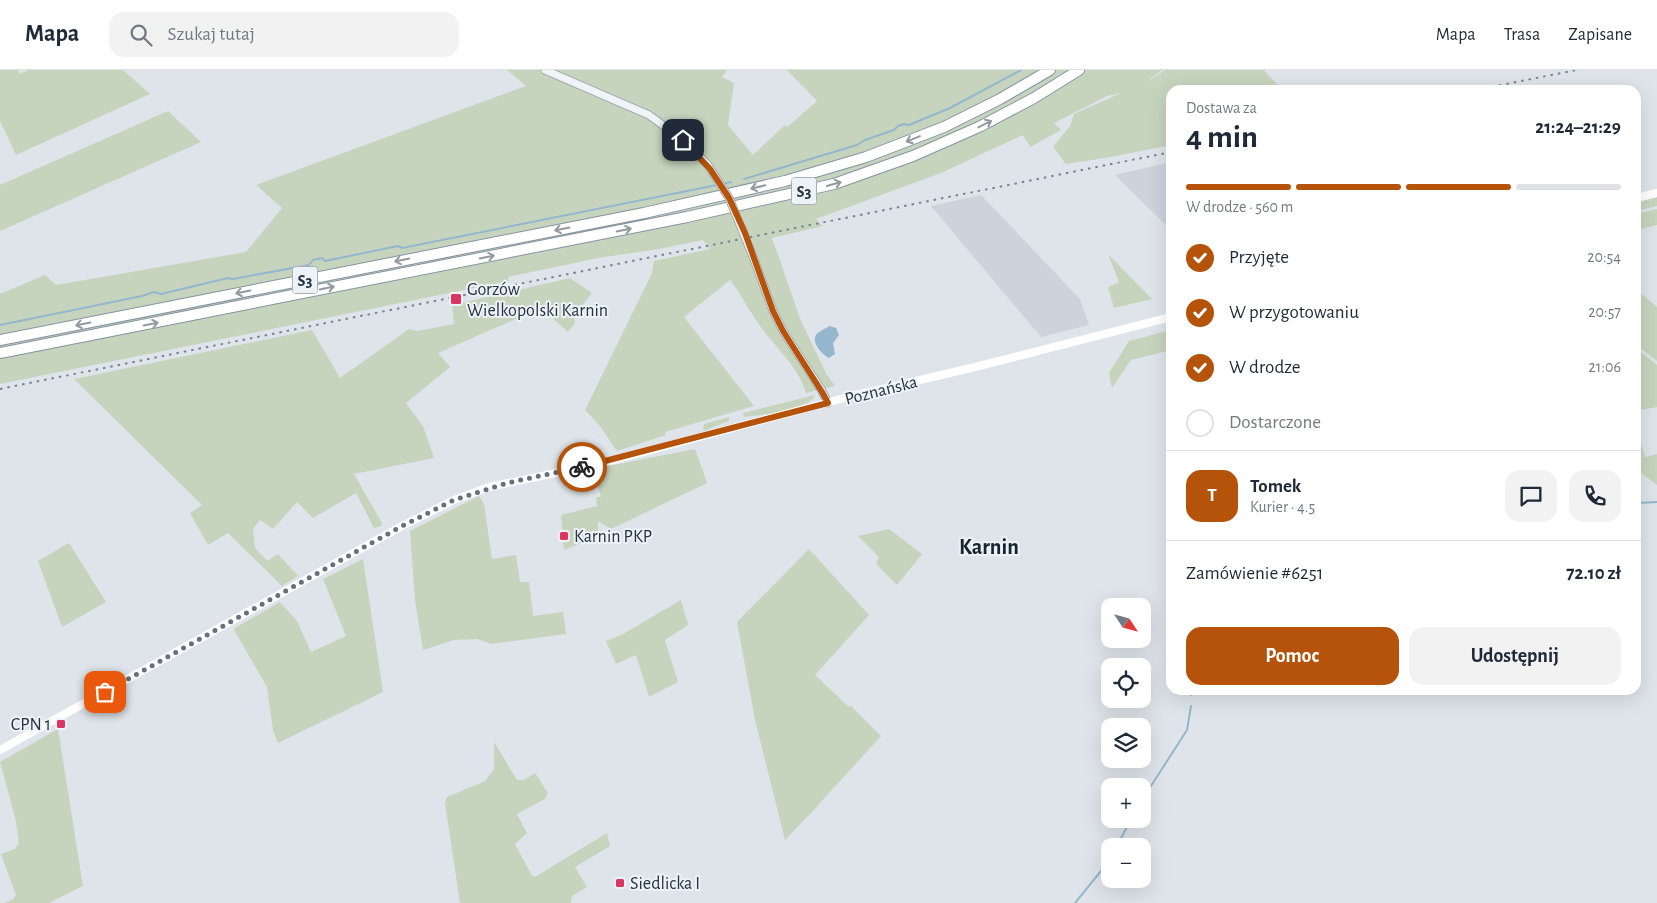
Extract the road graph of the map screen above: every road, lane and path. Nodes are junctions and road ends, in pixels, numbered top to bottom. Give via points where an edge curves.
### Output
1 (545, 70) edge
2 (1050, 70) edge
3 (1079, 70) edge
4 (1657, 193) edge
5 (1641, 197) edge
6 (1166, 318) edge
7 (0, 340) edge
8 (0, 353) edge
9 (828, 403) junction
10 (0, 750) edge

1 - 9 street, bridge via 649,115 683,140 706,164 729,198 776,318
2 -> 7 highway, S3 via 944,127 866,157 785,181 654,211
8 -> 3 highway, S3 via 695,216 834,184 913,156 981,126
4 - 5 main road
6 - 9 main road, Poznańska
9 - 10 main road, Poznańska via 599,464 507,483 454,500

